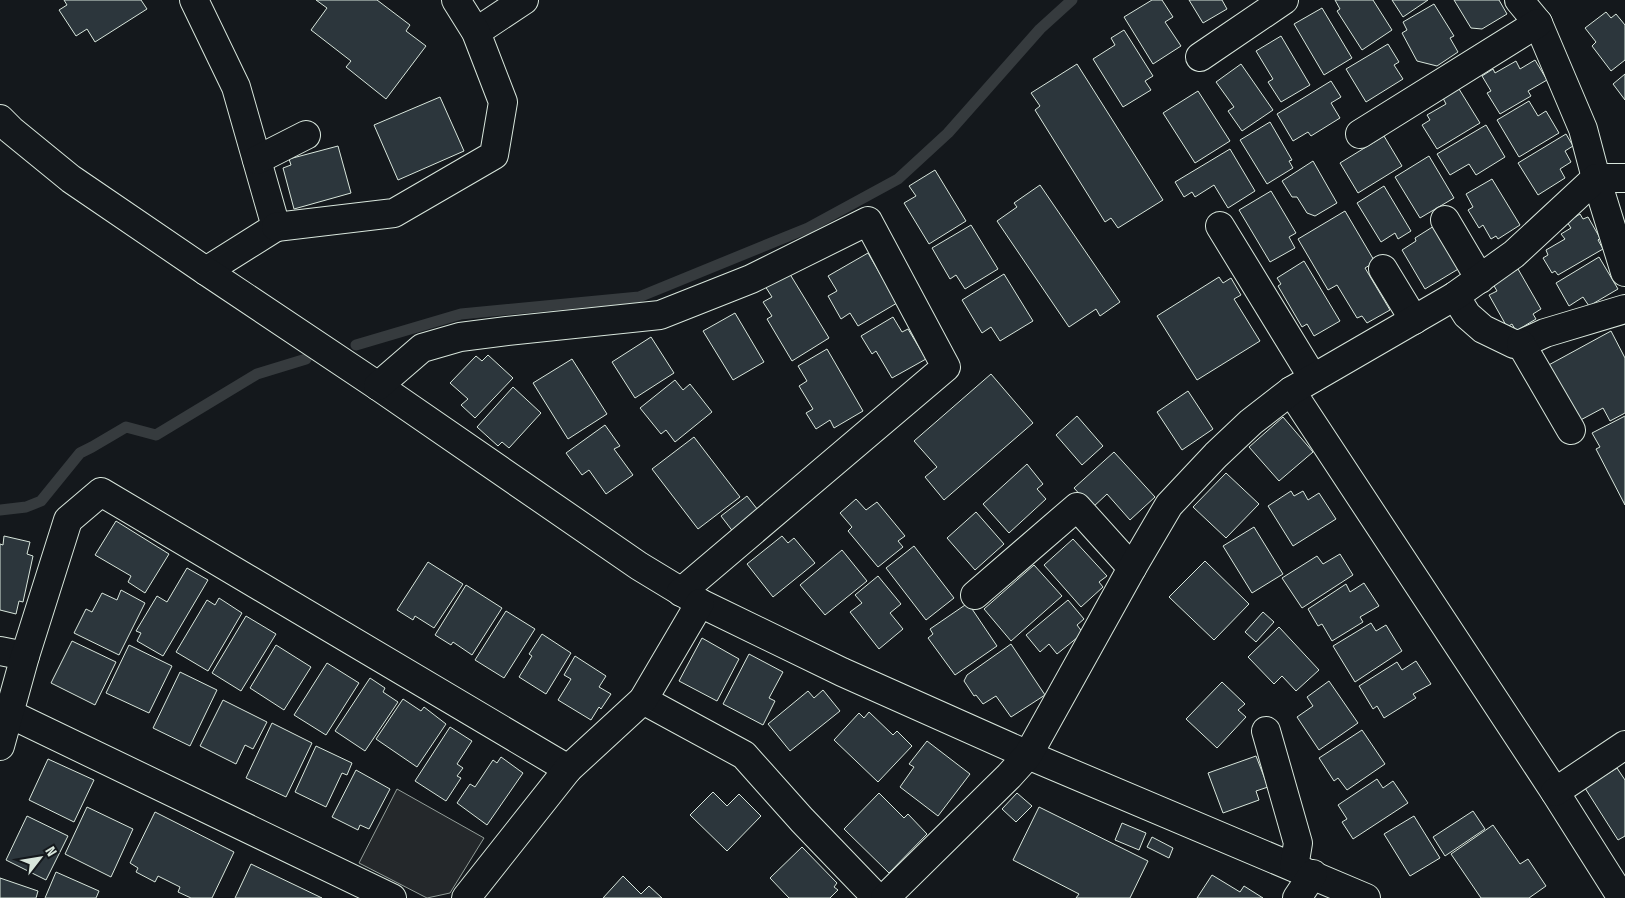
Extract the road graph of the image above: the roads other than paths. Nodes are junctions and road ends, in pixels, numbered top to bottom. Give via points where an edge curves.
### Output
1 (194, 0) edge
2 (456, 0) edge
3 (524, 0) edge
4 (1284, 0) edge
5 (1519, 0) edge
6 (1538, 23) junction
7 (476, 32) junction
8 (1200, 57) dead end
9 (0, 119) edge
10 (1360, 134) dead end
11 (306, 135) dead end
12 (257, 160) junction
13 (1596, 178) junction
14 (1625, 178) edge
15 (1445, 220) dead end
16 (1220, 226) dead end
17 (276, 227) junction
18 (1383, 269) dead end
19 (206, 271) junction
20 (1625, 272) edge
21 (1480, 278) junction
22 (1455, 296) junction
23 (1625, 309) edge
24 (1414, 320) junction
25 (1521, 344) junction
26 (1302, 384) junction
27 (378, 386) junction
28 (1571, 430) dead end
29 (1132, 568) junction
30 (975, 595) dead end
31 (691, 597) junction
32 (13, 654) edge
33 (643, 700) junction
34 (10, 714) junction
35 (1266, 731) dead end
36 (1625, 745) edge
37 (0, 746) edge
38 (1028, 754) junction
39 (568, 769) junction
40 (1554, 792) junction
41 (1303, 871) junction
42 (392, 898) edge
43 (466, 898) edge
44 (877, 898) edge
45 (885, 898) edge
46 (1297, 898) edge
47 (1366, 898) edge
48 (1622, 898) edge

1 - 12 street via 236,87
2 - 7 street
3 - 7 street
4 - 8 street
5 - 6 street
6 - 10 street
6 - 13 street via 1584,129
7 - 17 street via 503,102 494,155 394,213
9 - 19 street via 71,179
11 - 12 street
12 - 17 street
13 - 14 street
13 - 20 street
13 - 21 street via 1514,254
15 - 21 street
16 - 26 street
17 - 19 street
18 - 24 street
19 - 27 street
21 - 22 street
22 - 24 street
22 - 25 street via 1467,316 1483,330
23 - 25 street
24 - 26 street
25 - 28 street
26 - 29 street via 1251,422 1169,505
26 - 40 street
27 - 31 street via 639,566
27 - 31 street via 422,348 460,337 660,315 751,279 868,221 946,367
29 - 30 street via 1077,507
29 - 38 street
31 - 33 street
31 - 38 street via 842,672
32 - 34 street
32 - 39 street via 68,520 101,492
33 - 39 street
33 - 44 street via 744,755
34 - 37 street
34 - 42 street
35 - 41 street
36 - 40 street
38 - 41 street
38 - 45 street
39 - 43 street
40 - 48 street
41 - 46 street
41 - 47 street

